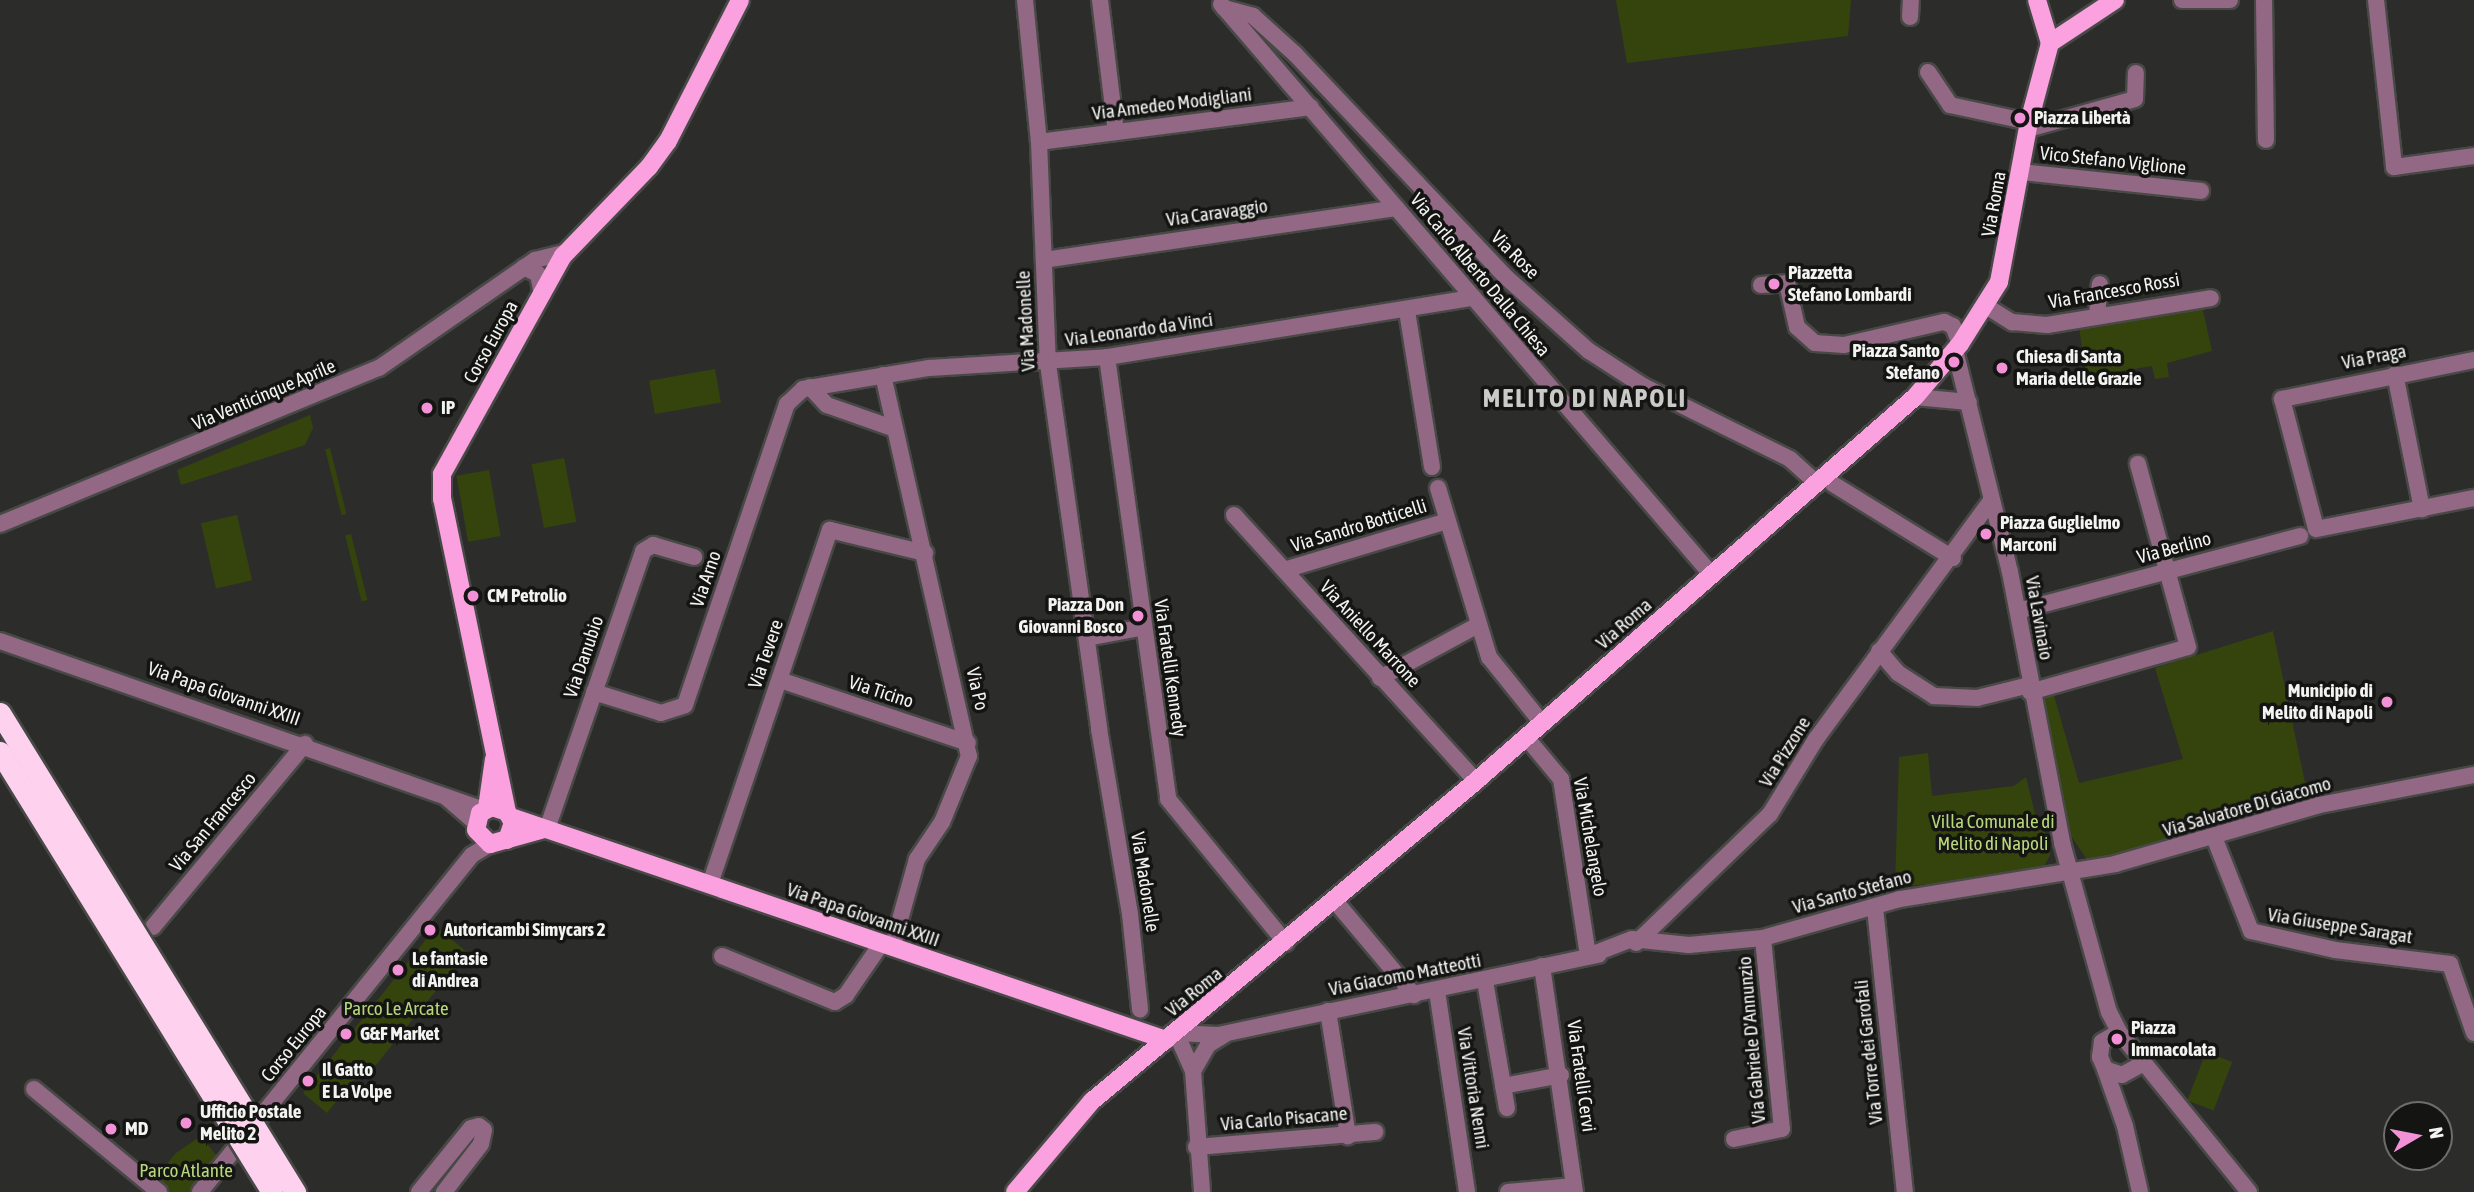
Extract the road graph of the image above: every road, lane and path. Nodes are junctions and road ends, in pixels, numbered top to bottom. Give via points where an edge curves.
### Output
1 (740, 0) edge
2 (1025, 0) edge
3 (1100, 0) edge
4 (1911, 0) edge
5 (2037, 0) edge
6 (2115, 0) edge
7 (2182, 0) edge
8 (2230, 0) edge
9 (2264, 0) edge
10 (2376, 0) edge
11 (1221, 4) edge
12 (1910, 18) dead end
13 (2050, 43) junction
14 (1928, 72) dead end
15 (2136, 73) dead end
16 (1311, 107) junction
17 (2029, 126) junction
18 (1116, 132) junction
19 (2266, 140) dead end
20 (1039, 142) junction
21 (2474, 156) edge
22 (2021, 172) junction
23 (2201, 191) dead end
24 (1396, 208) junction
25 (556, 258) junction
26 (1044, 260) junction
27 (523, 267) junction
28 (2100, 284) dead end
29 (1761, 285) dead end
30 (542, 294) junction
31 (1473, 298) junction
32 (2211, 298) dead end
33 (1986, 306) junction
34 (1407, 311) junction
35 (2097, 316) junction
36 (1957, 347) junction
37 (1107, 357) junction
38 (2474, 360) edge
39 (1048, 363) junction
40 (2395, 374) junction
41 (883, 375) junction
42 (810, 387) junction
43 (1915, 397) junction
44 (1969, 402) junction
45 (895, 429) junction
46 (2138, 464) dead end
47 (1432, 467) dead end
48 (1825, 483) junction
49 (1438, 488) dead end
50 (2474, 498) edge
51 (1991, 501) junction
52 (2422, 509) junction
53 (1234, 515) dead end
54 (1447, 522) junction
55 (0, 524) edge
56 (2300, 536) dead end
57 (925, 553) junction
58 (694, 558) dead end
59 (1948, 565) junction
60 (1283, 570) junction
61 (2168, 572) junction
62 (1712, 575) junction
63 (2018, 611) junction
64 (1478, 625) junction
65 (1144, 627) junction
66 (1087, 638) junction
67 (0, 641) edge
68 (1879, 651) junction
69 (1380, 678) junction
70 (780, 680) junction
71 (2029, 689) junction
72 (594, 692) junction
73 (0, 713) edge
74 (1542, 723) junction
75 (1526, 737) junction
76 (968, 743) junction
77 (305, 744) junction
78 (0, 752) edge
79 (494, 754) junction
80 (2474, 775) edge
81 (1476, 781) junction
82 (509, 814) junction
83 (481, 817) junction
84 (547, 829) junction
85 (2214, 838) junction
86 (499, 842) junction
87 (2062, 843) junction
88 (472, 855) junction
89 (2073, 872) junction
90 (2047, 878) junction
91 (710, 884) junction
92 (1335, 901) junction
93 (1875, 908) junction
94 (153, 927) dead end
95 (1643, 938) junction
96 (1763, 938) junction
97 (1286, 943) junction
98 (887, 946) junction
99 (722, 956) dead end
100 (1588, 956) junction
101 (1542, 966) junction
102 (1485, 981) junction
103 (1437, 991) junction
104 (2468, 993) edge
105 (1413, 995) junction
106 (1140, 1009) dead end
107 (1328, 1011) junction
108 (1195, 1019) junction
109 (1229, 1032) junction
110 (2474, 1034) edge
111 (2111, 1036) junction
112 (1171, 1037) junction
113 (1200, 1037) junction
114 (2139, 1062) junction
115 (1193, 1071) junction
116 (1561, 1075) junction
117 (2110, 1076) junction
118 (1503, 1086) junction
119 (34, 1089) dead end
120 (1507, 1108) dead end
121 (1375, 1132) dead end
122 (1348, 1136) junction
123 (1734, 1139) dead end
124 (1196, 1147) junction
125 (1575, 1189) edge
126 (159, 1192) edge
127 (200, 1192) edge
128 (272, 1192) edge
129 (295, 1192) edge
130 (419, 1192) edge
131 (444, 1192) edge
132 (1015, 1192) edge
133 (1202, 1192) edge
134 (1467, 1192) edge
135 (1508, 1192) edge
136 (1905, 1192) edge
137 (2140, 1192) edge
138 (2249, 1192) edge

1 - 25 main road, Corso Europa via 696,93 663,149
2 - 20 street, Via Madonelle
3 - 18 street
4 - 12 street
5 - 13 main road
6 - 13 main road
7 - 8 street
9 - 19 street
10 - 21 street via 2394,167
11 - 16 street, Via Carlo Alberto Dalla Chiesa
11 - 48 street, Via Rose via 1253,16 1295,54 1507,278 1589,351 1643,386 1790,459
13 - 17 main road, Via Roma
14 - 17 street via 1950,105
15 - 17 street via 2136,99 2055,125
16 - 18 street, Via Amedeo Modigliani
16 - 24 street, Via Carlo Alberto Dalla Chiesa
17 - 22 main road, Via Roma
18 - 20 street, Via Amedeo Modigliani
20 - 26 street, Via Madonelle
22 - 23 street, Vico Stefano Viglione
22 - 33 main road, Via Roma via 2003,270
24 - 26 street, Via Caravaggio
24 - 31 street, Via Carlo Alberto Dalla Chiesa
25 - 27 street
25 - 30 main road, Corso Europa
26 - 39 street, Via Madonelle
27 - 30 street via 538,274
27 - 55 street, Via Venticinque Aprile via 379,368
28 - 35 street
29 - 36 street via 1787,283 1797,327 1815,343 1857,343 1944,322 1953,326
30 - 79 main road, Corso Europa via 442,474 442,499
31 - 34 street, Via Leonardo da Vinci
31 - 62 street, Via Carlo Alberto Dalla Chiesa
32 - 35 street, Via Francesco Rossi
33 - 35 street, Via Francesco Rossi via 2000,317 2026,324
33 - 36 main road, Via Roma
34 - 37 street, Via Leonardo da Vinci
34 - 47 street
36 - 43 main road, Via Roma
36 - 44 street
37 - 39 street, Via Leonardo da Vinci
37 - 65 street, Via Fratelli Kennedy
38 - 40 street, Via Praga
39 - 41 street, Via Leonardo da Vinci via 975,364
39 - 66 street, Via Madonelle
40 - 52 street
40 - 52 street, Via Praga via 2282,397 2316,529
41 - 42 street, Via Leonardo da Vinci
41 - 45 street, Via Po
42 - 45 street via 827,405
42 - 72 street, Via Arno via 787,404 685,705 661,713
43 - 44 street
43 - 48 main road, Via Roma
44 - 51 street, Via Lavinaio
45 - 57 street, Via Po
46 - 61 street
48 - 59 street, Via Rose
48 - 62 main road, Via Roma
49 - 54 street
50 - 52 street
51 - 59 street
51 - 63 street, Via Lavinaio
53 - 60 street, Via Aniello Marrone
54 - 60 street, Via Sandro Botticelli
54 - 64 street
56 - 61 street, Via Berlino
57 - 70 street, Via Tevere via 830,530
57 - 76 street, Via Po
58 - 72 street, Via Danubio via 658,546 645,548
59 - 68 street, Via Pizzone
60 - 69 street, Via Aniello Marrone
61 - 63 street, Via Berlino
61 - 71 street via 2188,647
62 - 74 main road, Via Roma
63 - 71 street, Via Lavinaio
64 - 69 street
64 - 74 street via 1489,657
65 - 66 street
65 - 97 street, Via Fratelli Kennedy via 1170,804
66 - 106 street, Via Madonelle via 1130,914
67 - 77 street, Via Papa Giovanni XXIII
68 - 71 street via 1898,673 1934,696 1978,698
68 - 95 street, Via Pizzone via 1770,814
69 - 81 street, Via Aniello Marrone via 1413,708
70 - 76 street, Via Ticino
70 - 91 street, Via Tevere
71 - 87 street, Via Lavinaio
72 - 84 street, Via Danubio
73 - 129 highway, bridge
74 - 75 main road, Via Roma
75 - 81 main road, Via Roma
75 - 100 street, Via Michelangelo via 1561,779
76 - 98 street, Via Po via 967,769 938,830 917,859
77 - 83 street, Via Papa Giovanni XXIII via 433,789
77 - 94 street, Via San Francesco
78 - 128 highway, bridge
79 - 82 main road, Corso Europa
79 - 83 main road, Corso Europa
80 - 85 street, Via Salvatore Di Giacomo via 2319,805
81 - 92 main road, Via Roma
82 - 83 main road, Via Papa Giovanni XXIII
82 - 84 main road, Via Papa Giovanni XXIII
82 - 86 main road via 513,829
83 - 86 main road
83 - 88 street, Corso Europa
84 - 86 main road
84 - 91 main road, Via Papa Giovanni XXIII
85 - 89 street, Via Salvatore Di Giacomo
85 - 104 street, Via Giuseppe Saragat via 2255,934 2335,950 2444,961
86 - 88 street, Corso Europa
87 - 89 street, Via Lavinaio
87 - 90 street
88 - 127 street, Corso Europa
89 - 90 street, Via Santo Stefano
89 - 111 street, Via Lavinaio
90 - 93 street, Via Santo Stefano via 1913,896
91 - 98 main road, Via Papa Giovanni XXIII
92 - 97 main road, Via Roma
92 - 105 street
93 - 96 street, Via Santo Stefano
93 - 136 street, Via Torre dei Garofali
95 - 96 street, Via Santo Stefano via 1689,946
95 - 100 street, Via Giacomo Matteotti
96 - 123 street, Via Gabriele D'Annunzio via 1783,1127 1781,1132
97 - 108 main road, Via Roma
98 - 99 street, Via Po via 835,1002
98 - 112 main road, Via Papa Giovanni XXIII
100 - 101 street, Via Giacomo Matteotti
101 - 102 street, Via Giacomo Matteotti
101 - 116 street, Via Fratelli Cervi
102 - 103 street, Via Giacomo Matteotti
102 - 118 street
103 - 105 street, Via Giacomo Matteotti
103 - 134 street, Via Vittoria Nenni
104 - 110 street, Via Giuseppe Saragat
105 - 107 street, Via Giacomo Matteotti
107 - 109 street, Via Giacomo Matteotti
107 - 122 street
108 - 112 main road, Via Roma
108 - 113 street
109 - 113 street, Via Giacomo Matteotti
109 - 115 street, Via Giacomo Matteotti via 1208,1045
111 - 114 street
111 - 117 street via 2100,1057
112 - 113 street, Via Giacomo Matteotti
112 - 115 street
112 - 132 main road, Via Roma via 1092,1101
114 - 117 street
114 - 138 street
115 - 124 street
116 - 118 street
116 - 125 street, Via Fratelli Cervi
117 - 137 street
118 - 120 street
119 - 126 street
121 - 122 street, Via Carlo Pisacane
122 - 124 street, Via Carlo Pisacane
124 - 133 street
125 - 135 street
130 - 131 street via 471,1128 479,1126 484,1130 481,1144

